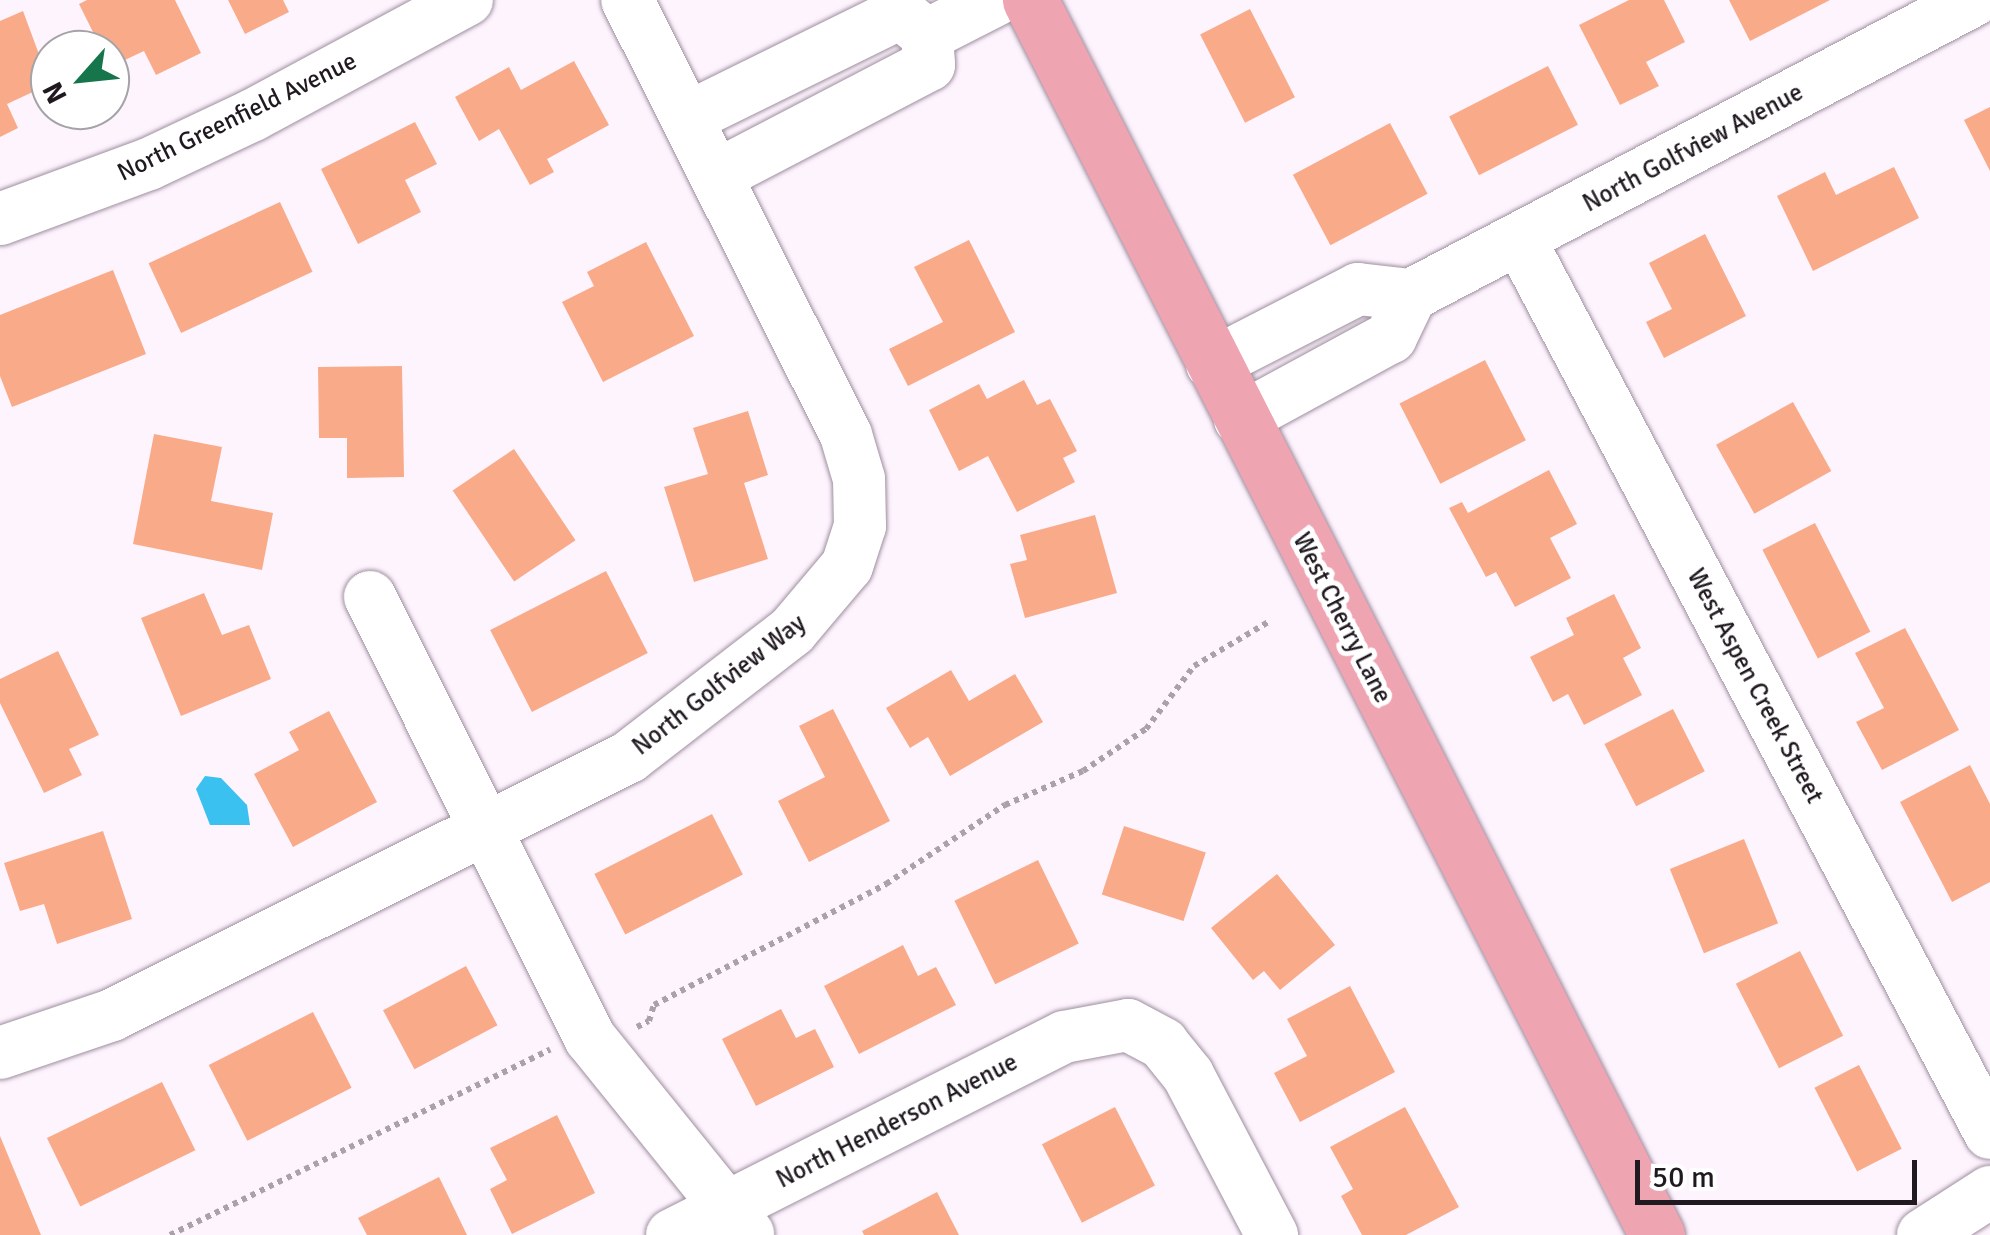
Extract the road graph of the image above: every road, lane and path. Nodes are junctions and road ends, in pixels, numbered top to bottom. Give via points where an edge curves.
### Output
1 (467, 0) edge
2 (627, 0) edge
3 (996, 0) edge
4 (1030, 0) edge
5 (1974, 0) edge
6 (927, 35) junction
7 (687, 118) junction
8 (716, 176) junction
9 (0, 219) edge
10 (1520, 240) junction
11 (1411, 296) junction
12 (1212, 364) junction
13 (1240, 419) junction
14 (370, 597) dead end
15 (1270, 621) dead end
16 (489, 827) junction
17 (629, 1030) dead end
18 (560, 1044) dead end
19 (0, 1053) edge
20 (1990, 1133) edge
21 (1990, 1192) edge
22 (738, 1221) edge
23 (170, 1235) edge
24 (672, 1235) edge
25 (1272, 1235) edge
26 (1657, 1235) edge
27 (1924, 1235) edge

1 - 9 street, North Greenfield Avenue via 236,123
2 - 7 street, North Golfview Way
3 - 6 street
4 - 12 main road, West Cherry Lane
5 - 10 street, North Golfview Avenue
6 - 7 street via 900,13
6 - 8 street via 929,65
7 - 8 street, North Golfview Way
8 - 16 street, North Golfview Way via 846,434 859,479 860,526 847,566 792,631 666,733
10 - 11 street, North Golfview Avenue
10 - 20 street, West Aspen Creek Street
11 - 12 street via 1358,289
11 - 13 street via 1391,337
12 - 13 main road, West Cherry Lane
13 - 26 main road, West Cherry Lane
14 - 16 street
15 - 17 path via 1194,666 1146,730 1083,771 1005,805 886,884 654,1005 650,1021
16 - 19 street, North Golfview Way via 112,1015
16 - 22 street via 590,1038
18 - 23 path
21 - 27 street
22 - 24 street, North Henderson Avenue
22 - 25 street, North Henderson Avenue via 1064,1036 1128,1025 1163,1044 1188,1075

